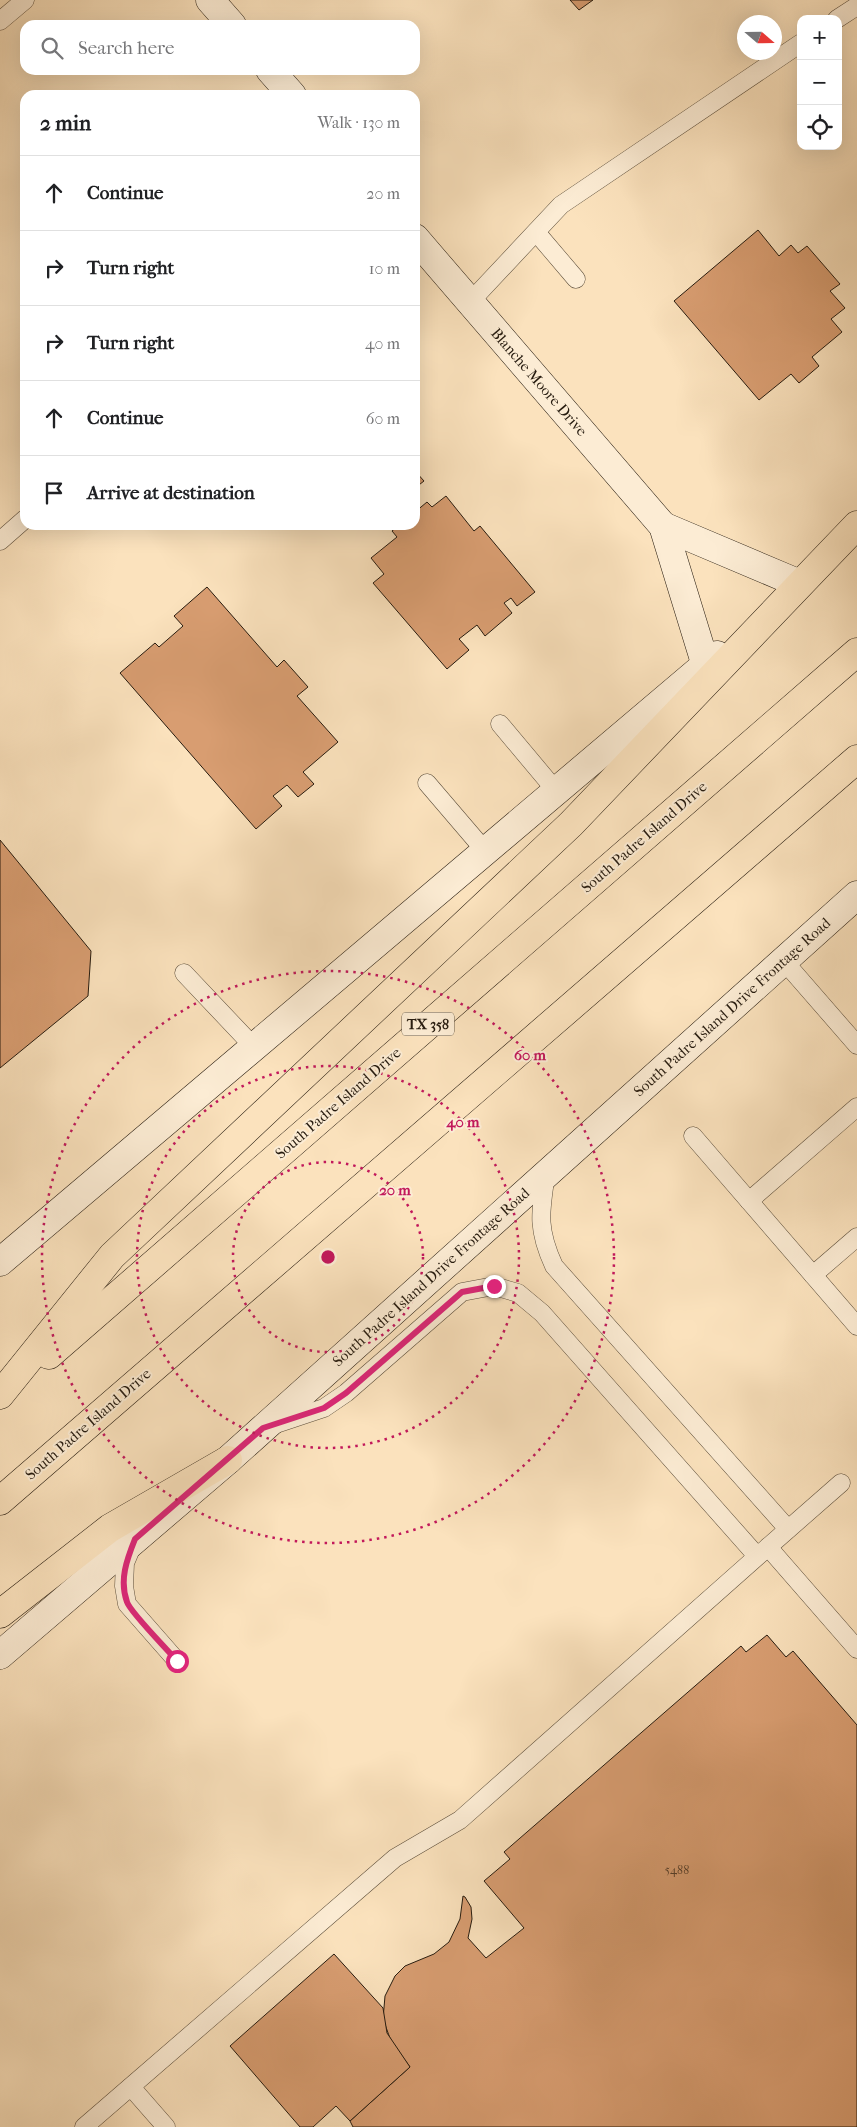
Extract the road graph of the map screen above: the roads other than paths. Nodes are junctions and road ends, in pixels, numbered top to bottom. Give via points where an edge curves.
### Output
1 (24, 0) edge
2 (210, 0) edge
3 (857, 6) edge
4 (842, 16) edge
5 (228, 20) edge
6 (0, 21) edge
7 (797, 46) edge
8 (274, 75) edge
9 (288, 90) edge
10 (536, 232) junction
11 (420, 244) edge
12 (576, 279) dead end
13 (470, 302) junction
14 (20, 523) edge
15 (857, 525) edge
16 (663, 526) junction
17 (0, 541) edge
18 (793, 581) junction
19 (857, 652) edge
20 (706, 666) junction
21 (500, 724) dead end
22 (857, 759) edge
23 (427, 783) dead end
24 (557, 792) junction
25 (486, 852) junction
26 (857, 895) edge
27 (783, 960) junction
28 (184, 973) dead end
29 (857, 1045) edge
30 (254, 1047) junction
31 (857, 1107) edge
32 (693, 1136) dead end
33 (546, 1174) junction
34 (749, 1201) junction
35 (857, 1237) edge
36 (0, 1262) edge
37 (813, 1275) junction
38 (857, 1326) edge
39 (0, 1396) edge
40 (263, 1428) junction
41 (228, 1460) junction
42 (841, 1483) dead end
43 (0, 1501) edge
44 (788, 1529) junction
45 (135, 1539) junction
46 (763, 1551) junction
47 (0, 1614) edge
48 (857, 1649) edge
49 (0, 1655) edge
50 (177, 1661) dead end
51 (131, 2087) junction
52 (84, 2127) edge
53 (166, 2127) edge

1 - 6 lane
2 - 5 main road
3 - 4 lane
7 - 10 lane via 561,205
8 - 9 main road
10 - 12 lane
10 - 13 lane
11 - 13 main road, Blanche Moore Drive
13 - 16 main road, Blanche Moore Drive
14 - 17 lane
15 - 18 main road
15 - 39 highway via 571,824 112,1256
16 - 18 main road, Blanche Moore Drive
16 - 20 main road, Blanche Moore Drive
18 - 20 main road
19 - 39 highway, South Padre Island Drive / TX 358
20 - 24 main road
21 - 24 lane
22 - 43 highway, South Padre Island Drive
23 - 25 lane
24 - 25 main road
25 - 30 main road
26 - 27 main road, South Padre Island Drive Frontage Road
27 - 29 lane
27 - 33 main road, South Padre Island Drive Frontage Road
28 - 30 lane
30 - 36 main road
31 - 34 lane
32 - 34 lane
33 - 40 main road, South Padre Island Drive Frontage Road
33 - 44 lane via 540,1226 554,1266
34 - 37 lane
35 - 37 lane
37 - 38 lane
40 - 41 main road, South Padre Island Drive Frontage Road
40 - 46 lane via 324,1408 346,1393 462,1292 494,1286 518,1293 542,1313
41 - 45 main road, South Padre Island Drive Frontage Road
41 - 47 highway via 110,1528
42 - 44 lane
44 - 46 lane
45 - 49 main road, South Padre Island Drive Frontage Road
45 - 50 lane via 125,1563 127,1604
46 - 48 lane
46 - 51 lane via 460,1820 395,1858
51 - 52 lane
51 - 53 lane

